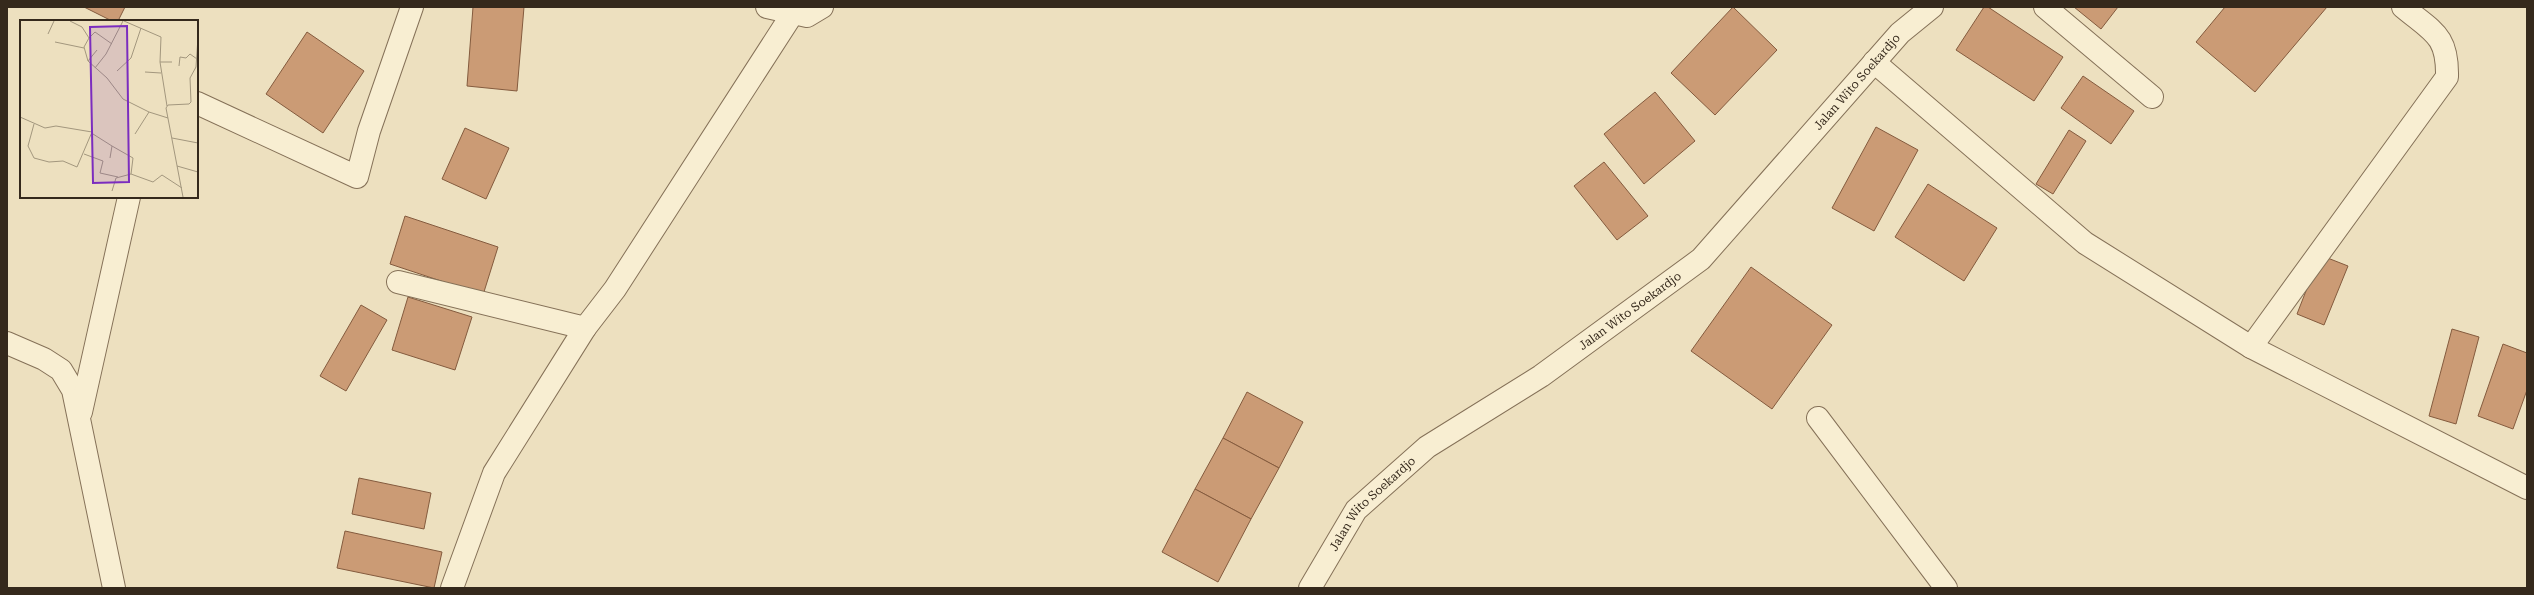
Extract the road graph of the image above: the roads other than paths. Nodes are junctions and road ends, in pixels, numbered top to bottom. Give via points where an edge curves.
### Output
1 (412, 7) edge
2 (767, 7) edge
3 (822, 7) edge
4 (1932, 7) edge
5 (2045, 7) edge
6 (2403, 7) edge
7 (793, 13) junction
8 (1874, 62) junction
9 (2152, 97) dead end
10 (198, 103) edge
11 (129, 198) edge
12 (398, 282) dead end
13 (585, 328) junction
14 (7, 343) edge
15 (2251, 347) junction
16 (1818, 418) dead end
17 (79, 419) junction
18 (2527, 488) edge
19 (114, 588) edge
20 (452, 588) edge
21 (1310, 588) edge
22 (1946, 588) edge

1 - 10 street via 369,131 357,177
2 - 7 street
3 - 7 street via 807,16
4 - 8 street, Jalan Wito Soekardjo via 1900,33
5 - 9 street
6 - 15 street via 2441,38 2448,57 2447,78
7 - 13 street via 615,289
8 - 15 street via 2084,243
8 - 21 street, Jalan Wito Soekardjo via 1701,259 1541,376 1427,447 1356,510
11 - 17 street
12 - 13 street
13 - 20 street via 494,473
14 - 17 street via 44,359 61,370 73,390
15 - 18 street
16 - 22 street
17 - 19 street

